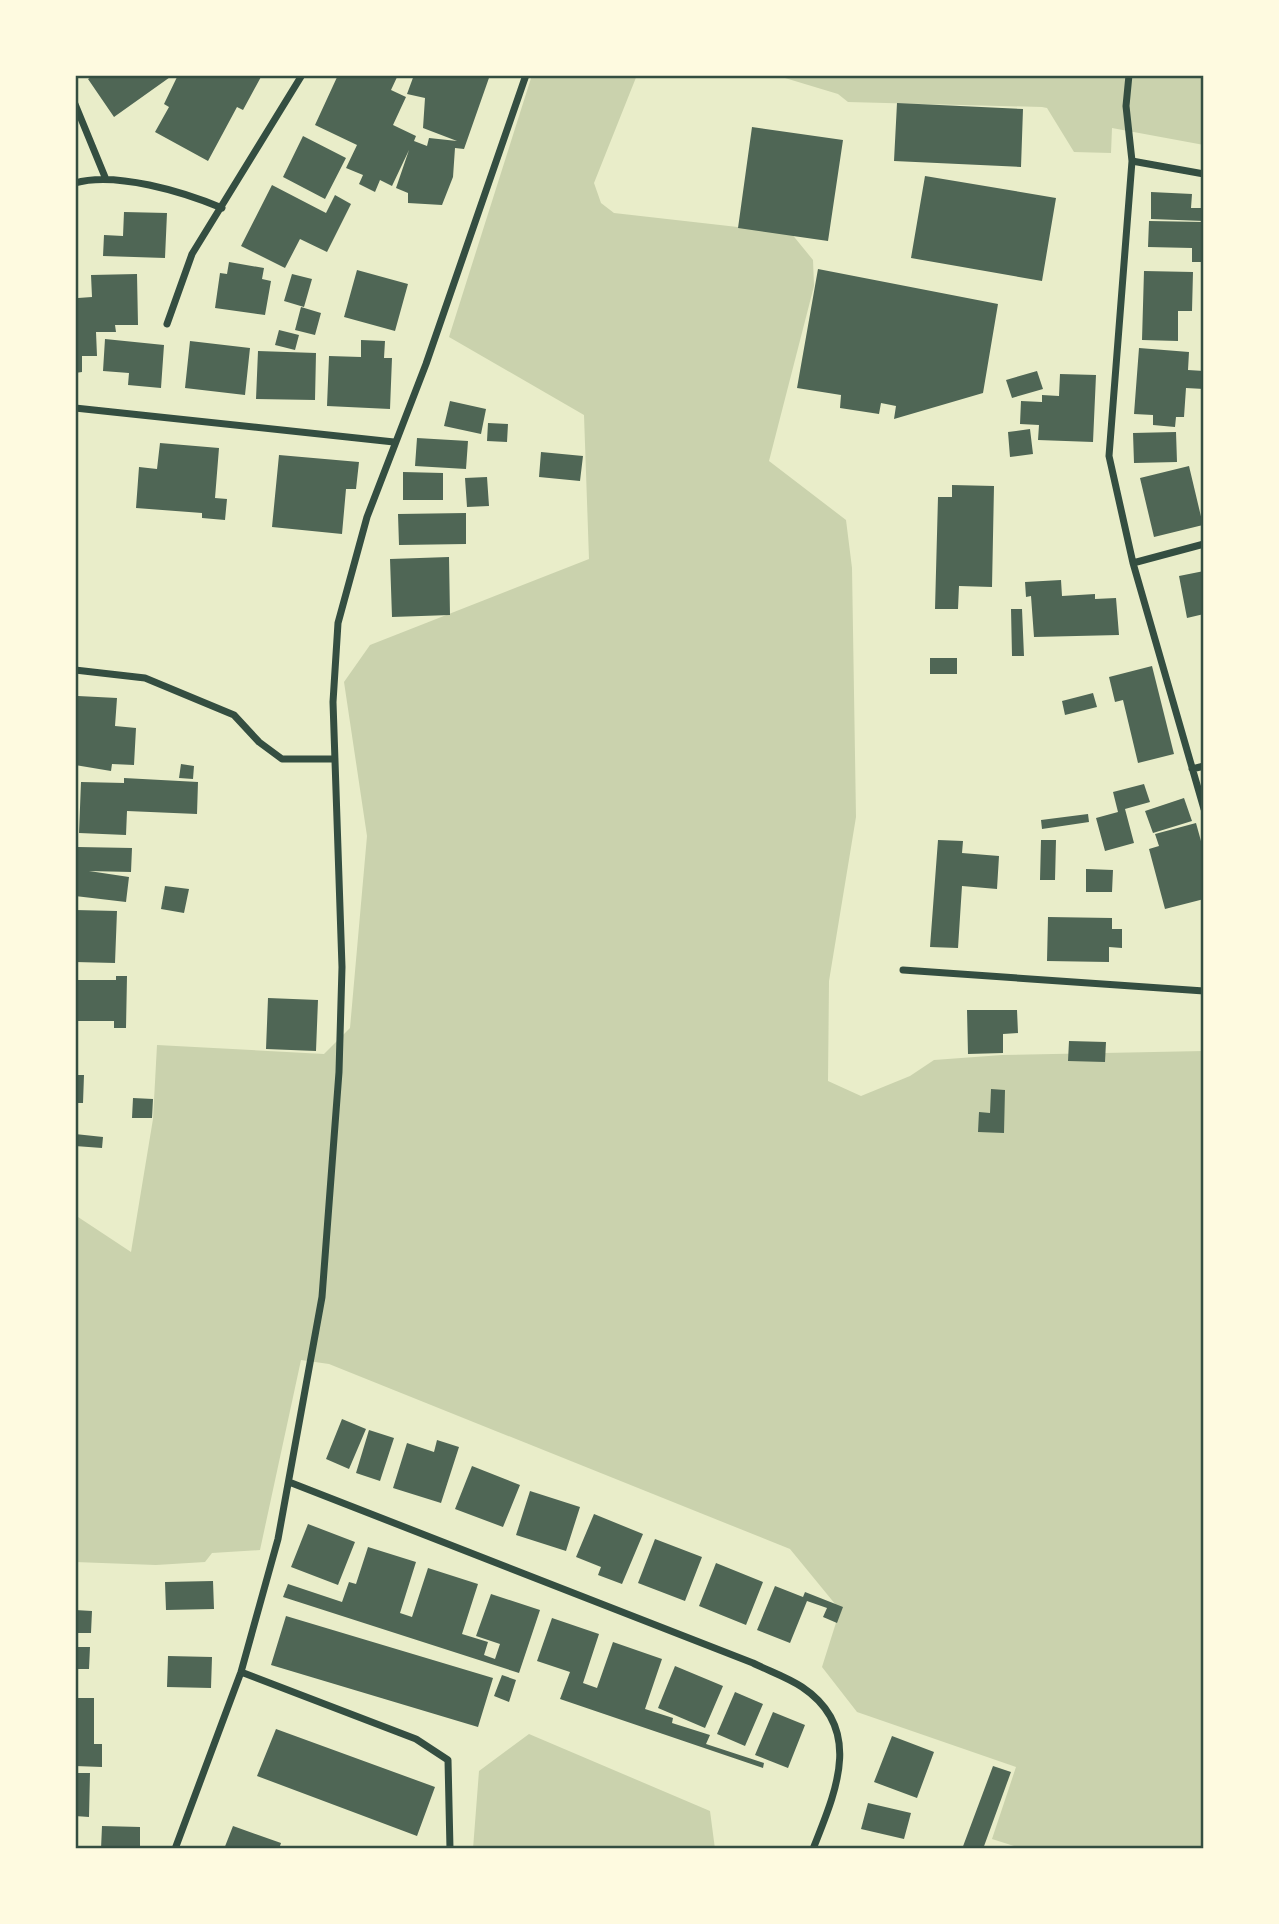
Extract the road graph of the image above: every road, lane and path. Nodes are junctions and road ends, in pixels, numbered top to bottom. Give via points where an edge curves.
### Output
1 (302, 75) edge
2 (526, 75) edge
3 (1129, 75) edge
4 (75, 104) edge
5 (1132, 161) junction
6 (1204, 174) edge
7 (105, 177) junction
8 (75, 183) edge
9 (222, 208) junction
10 (167, 324) dead end
11 (75, 408) edge
12 (394, 442) junction
13 (1204, 544) edge
14 (1133, 563) junction
15 (75, 670) edge
16 (335, 759) junction
17 (1204, 766) edge
18 (1192, 769) junction
19 (1204, 809) edge
20 (904, 970) dead end
21 (1204, 991) edge
22 (289, 1482) junction
23 (241, 1672) junction
24 (175, 1849) edge
25 (450, 1849) edge
26 (813, 1849) edge

1 - 9 street
2 - 12 street via 426,364
3 - 5 street via 1126,106
4 - 7 street
5 - 6 street
5 - 14 street via 1109,456
7 - 8 street
7 - 9 street via 200,198
9 - 10 street via 192,254
11 - 12 street
12 - 16 street via 367,517 338,623
13 - 14 street
14 - 18 street
15 - 16 street via 145,678 234,715 282,759
16 - 22 street via 342,967 339,1072 322,1297
17 - 18 street
18 - 19 street
20 - 21 street
22 - 23 street
22 - 26 street via 753,1663 803,1688 829,1714 838,1734 840,1767 834,1795
23 - 24 street
23 - 25 street via 416,1739 448,1760

